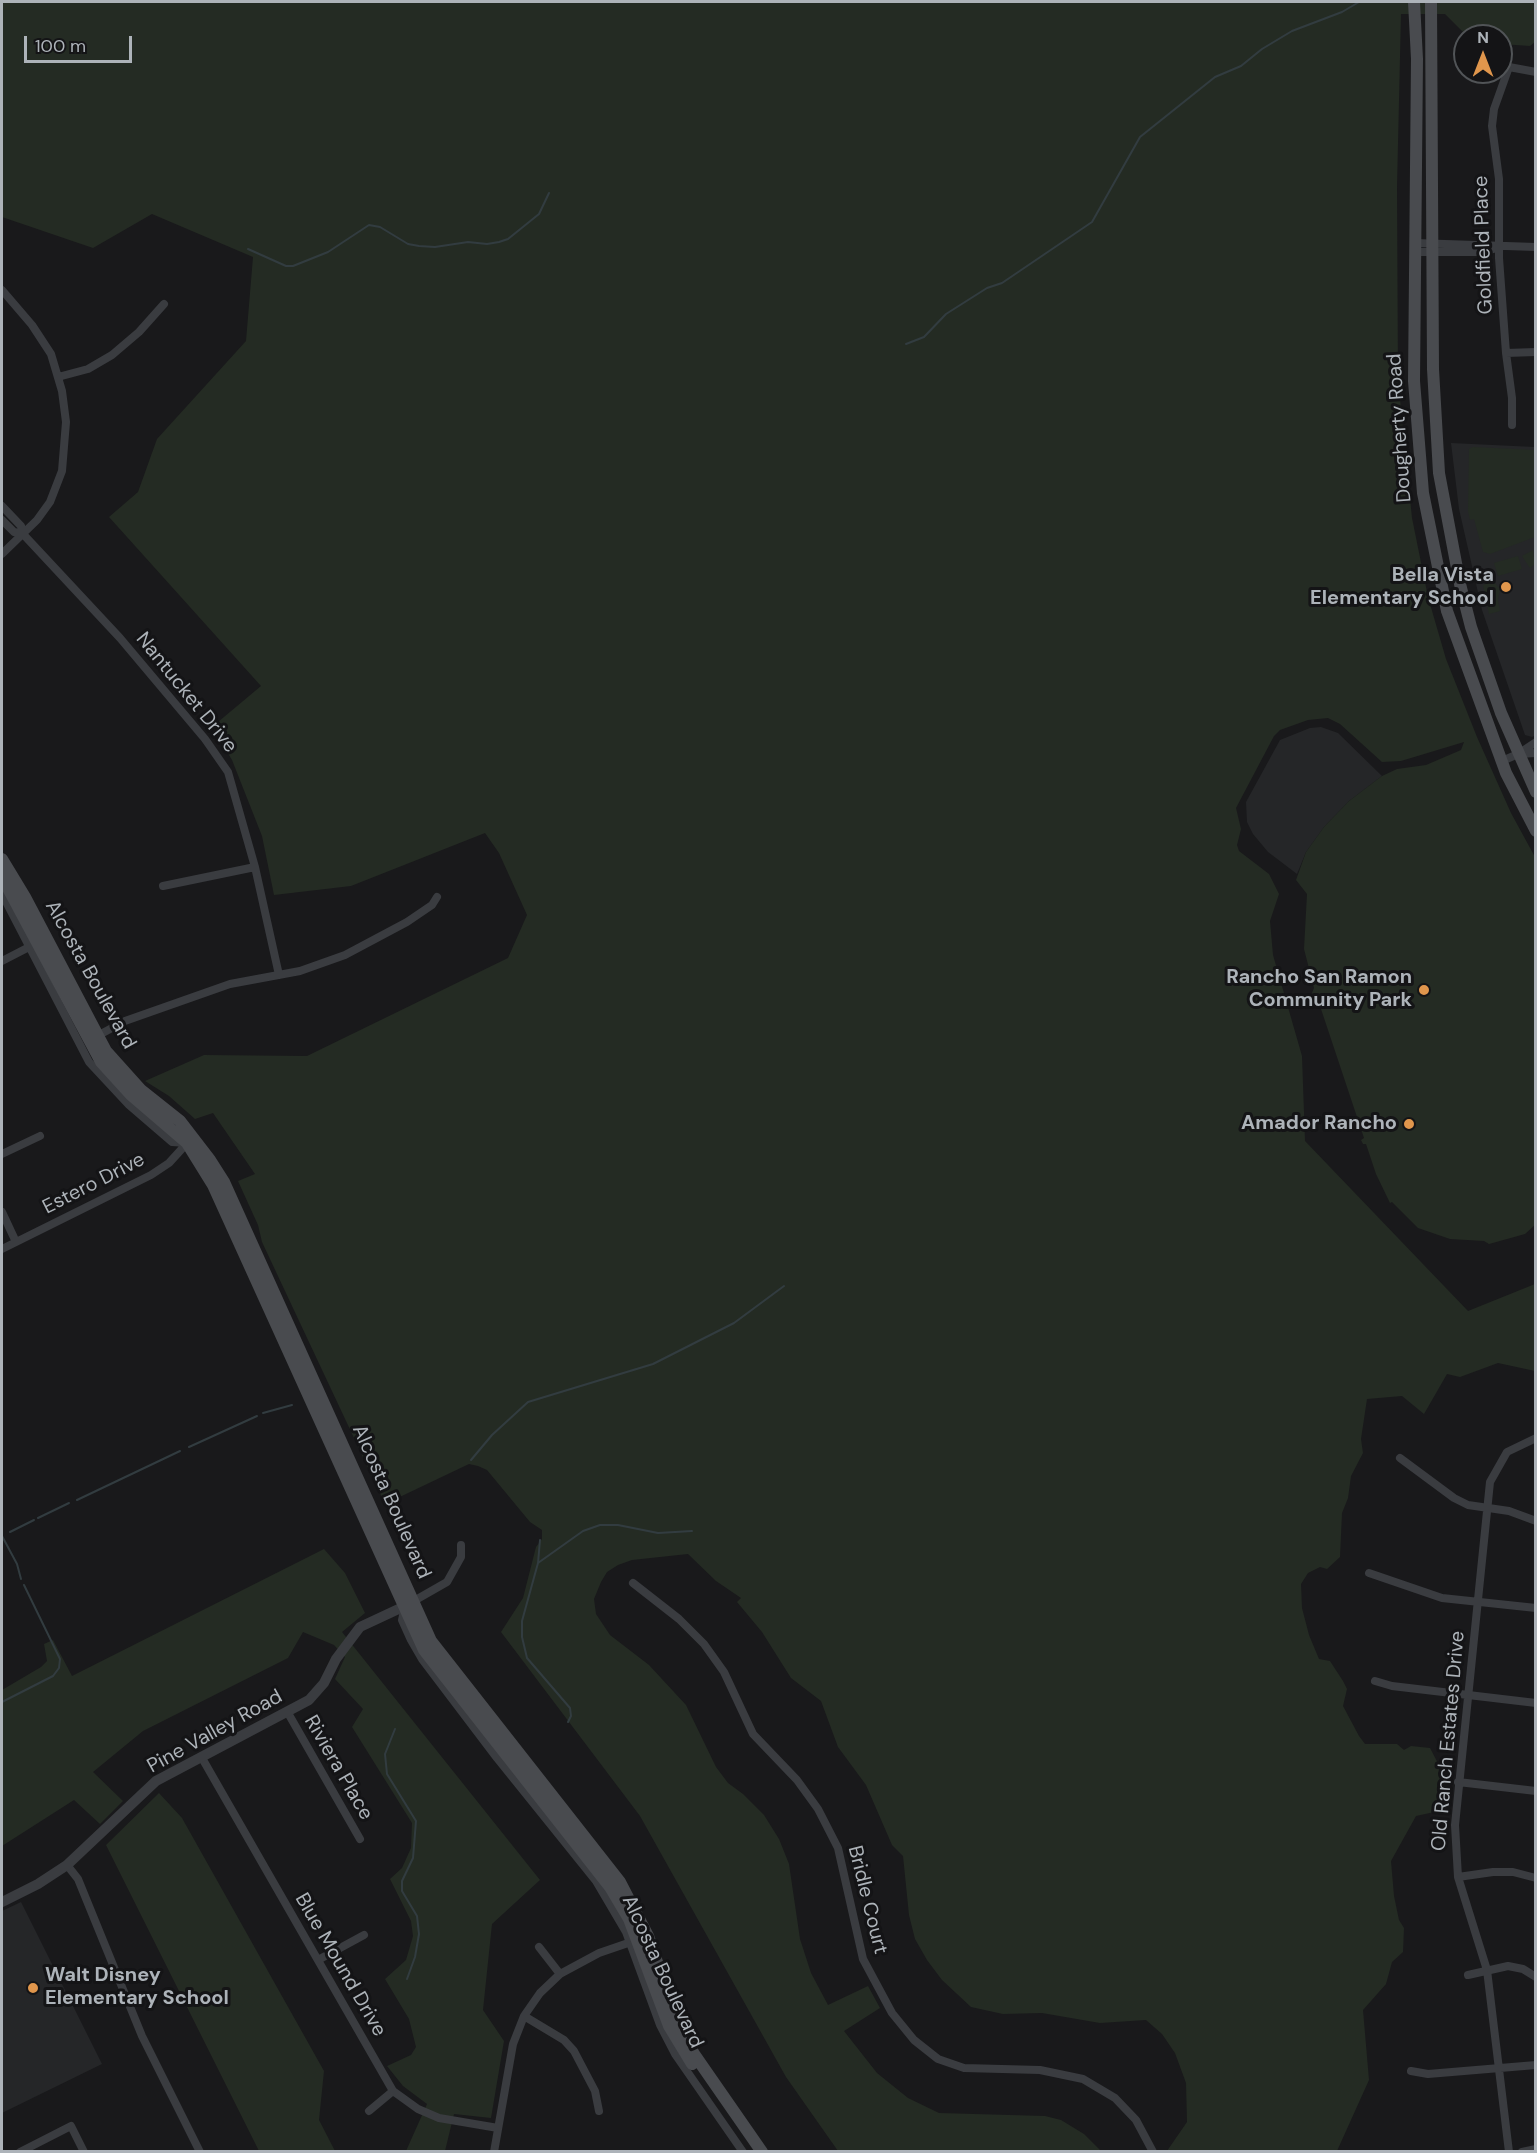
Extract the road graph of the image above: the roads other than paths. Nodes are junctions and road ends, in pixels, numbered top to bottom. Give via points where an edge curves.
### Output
1 (1414, 8) edge
2 (1431, 8) edge
3 (1536, 72) edge
4 (1499, 247) junction
5 (1536, 247) edge
6 (1415, 248) junction
7 (1433, 248) junction
8 (2, 290) edge
9 (164, 304) dead end
10 (1536, 352) edge
11 (1506, 353) junction
12 (58, 377) junction
13 (1512, 424) dead end
14 (2, 506) edge
15 (2, 520) edge
16 (23, 534) junction
17 (2, 554) edge
18 (1536, 741) edge
19 (1536, 753) edge
20 (1518, 754) junction
21 (1502, 761) junction
22 (1536, 792) edge
23 (1536, 831) edge
24 (2, 859) edge
25 (255, 867) junction
26 (2, 877) edge
27 (163, 886) dead end
28 (2, 894) edge
29 (437, 897) dead end
30 (38, 943) junction
31 (2, 961) edge
32 (279, 975) junction
33 (93, 1038) junction
34 (40, 1136) dead end
35 (190, 1140) junction
36 (2, 1154) edge
37 (2, 1212) edge
38 (16, 1242) junction
39 (2, 1249) edge
40 (1536, 1438) edge
41 (1400, 1458) dead end
42 (1488, 1508) junction
43 (1536, 1521) edge
44 (460, 1545) dead end
45 (1369, 1574) dead end
46 (633, 1583) dead end
47 (1478, 1603) junction
48 (409, 1604) junction
49 (1536, 1608) edge
50 (1374, 1681) dead end
51 (1469, 1696) junction
52 (1536, 1703) edge
53 (288, 1713) junction
54 (202, 1758) junction
55 (1458, 1782) junction
56 (1536, 1791) edge
57 (360, 1839) dead end
58 (67, 1865) junction
59 (1458, 1877) junction
60 (1536, 1878) edge
61 (2, 1902) edge
62 (364, 1935) dead end
63 (638, 1940) junction
64 (539, 1947) dead end
65 (318, 1960) junction
66 (1487, 1970) junction
67 (560, 1974) junction
68 (1468, 1975) dead end
69 (1536, 1977) edge
70 (524, 2016) junction
71 (1536, 2065) edge
72 (1499, 2068) junction
73 (1412, 2071) dead end
74 (393, 2091) junction
75 (369, 2111) dead end
76 (598, 2111) dead end
77 (498, 2128) junction
78 (1536, 2149) edge
79 (20, 2151) edge
80 (84, 2151) edge
81 (200, 2151) edge
82 (494, 2151) edge
83 (743, 2151) edge
84 (753, 2151) edge
85 (762, 2151) edge
86 (1153, 2151) edge
87 (1509, 2151) edge
88 (1522, 2151) edge

1 - 6 main road, Dougherty Road
2 - 7 main road, Dougherty Road
3 - 4 street, Goldfield Place via 1509,67 1494,109
4 - 5 street
4 - 7 street via 1484,252
4 - 11 street, Goldfield Place
6 - 7 street
6 - 21 main road, Dougherty Road via 1414,381 1423,493 1447,611
7 - 20 main road, Dougherty Road via 1434,401 1445,513 1471,627
8 - 12 street via 51,354
9 - 12 street via 112,355 88,369
10 - 11 street
11 - 13 street, Goldfield Place
12 - 16 street via 66,422 62,471 50,502
14 - 16 street, Nantucket Drive via 21,526
15 - 16 street, Nantucket Drive via 14,532
16 - 17 street
16 - 25 street, Nantucket Drive via 120,638 228,772
18 - 20 street
19 - 20 street
20 - 21 street
20 - 22 main road, Dougherty Road
21 - 23 main road, Dougherty Road
24 - 30 main road, Alcosta Boulevard
25 - 27 street
25 - 32 street, Nantucket Drive
26 - 30 main road, Alcosta Boulevard
28 - 30 street, Alcosta Boulevard
29 - 32 street via 407,922 345,955
30 - 31 street
30 - 33 main road, Alcosta Boulevard
30 - 35 street, Alcosta Boulevard via 88,1062 172,1142
32 - 33 street via 230,984 125,1021
33 - 35 main road, Alcosta Boulevard via 115,1079
34 - 36 street
35 - 38 street, Estero Drive via 169,1163 151,1174
35 - 48 main road, Alcosta Boulevard
37 - 38 street
38 - 39 street, Estero Drive
40 - 42 street, Old Ranch Estates Drive via 1507,1452 1497,1466 1490,1482
41 - 42 street via 1454,1498
42 - 43 street
42 - 47 street, Old Ranch Estates Drive
44 - 48 street via 460,1557 447,1582
45 - 47 street via 1442,1598
46 - 86 street, Bridle Court via 704,1644 724,1672 753,1734 797,1780 818,1809 838,1848 863,1959 892,2013 914,2040 938,2059 964,2068 1047,2070 1083,2079 1115,2098 1136,2120
47 - 49 street
47 - 51 street, Old Ranch Estates Drive
48 - 53 street, Pine Valley Road via 360,1627 324,1683 309,1700
48 - 63 main road, Alcosta Boulevard via 424,1650 610,1887
50 - 51 street
51 - 52 street
51 - 55 street, Old Ranch Estates Drive
53 - 54 street, Pine Valley Road
53 - 57 street, Riviera Place
54 - 58 street, Pine Valley Road via 156,1781
54 - 65 street, Blue Mound Drive
55 - 56 street
55 - 59 street, Old Ranch Estates Drive
58 - 61 street, Pine Valley Road
58 - 81 street via 78,1879 142,2036
59 - 60 street via 1513,1872
59 - 66 street, Old Ranch Estates Drive
62 - 65 street
63 - 67 street via 599,1953
63 - 83 street, Alcosta Boulevard via 660,2025 675,2054
63 - 84 main road, Alcosta Boulevard via 669,2026 683,2052
63 - 85 main road, Alcosta Boulevard via 694,2054
64 - 67 street
65 - 74 street, Blue Mound Drive
66 - 68 street
66 - 69 street via 1508,1966
66 - 72 street, Old Ranch Estates Drive
67 - 70 street
70 - 76 street via 564,2040 574,2051 595,2091
70 - 77 street via 513,2044
71 - 72 street
72 - 73 street via 1428,2074
72 - 87 street, Old Ranch Estates Drive
74 - 75 street
74 - 77 street, Blue Mound Drive via 439,2118
77 - 82 street
78 - 88 street
79 - 80 street via 71,2126

